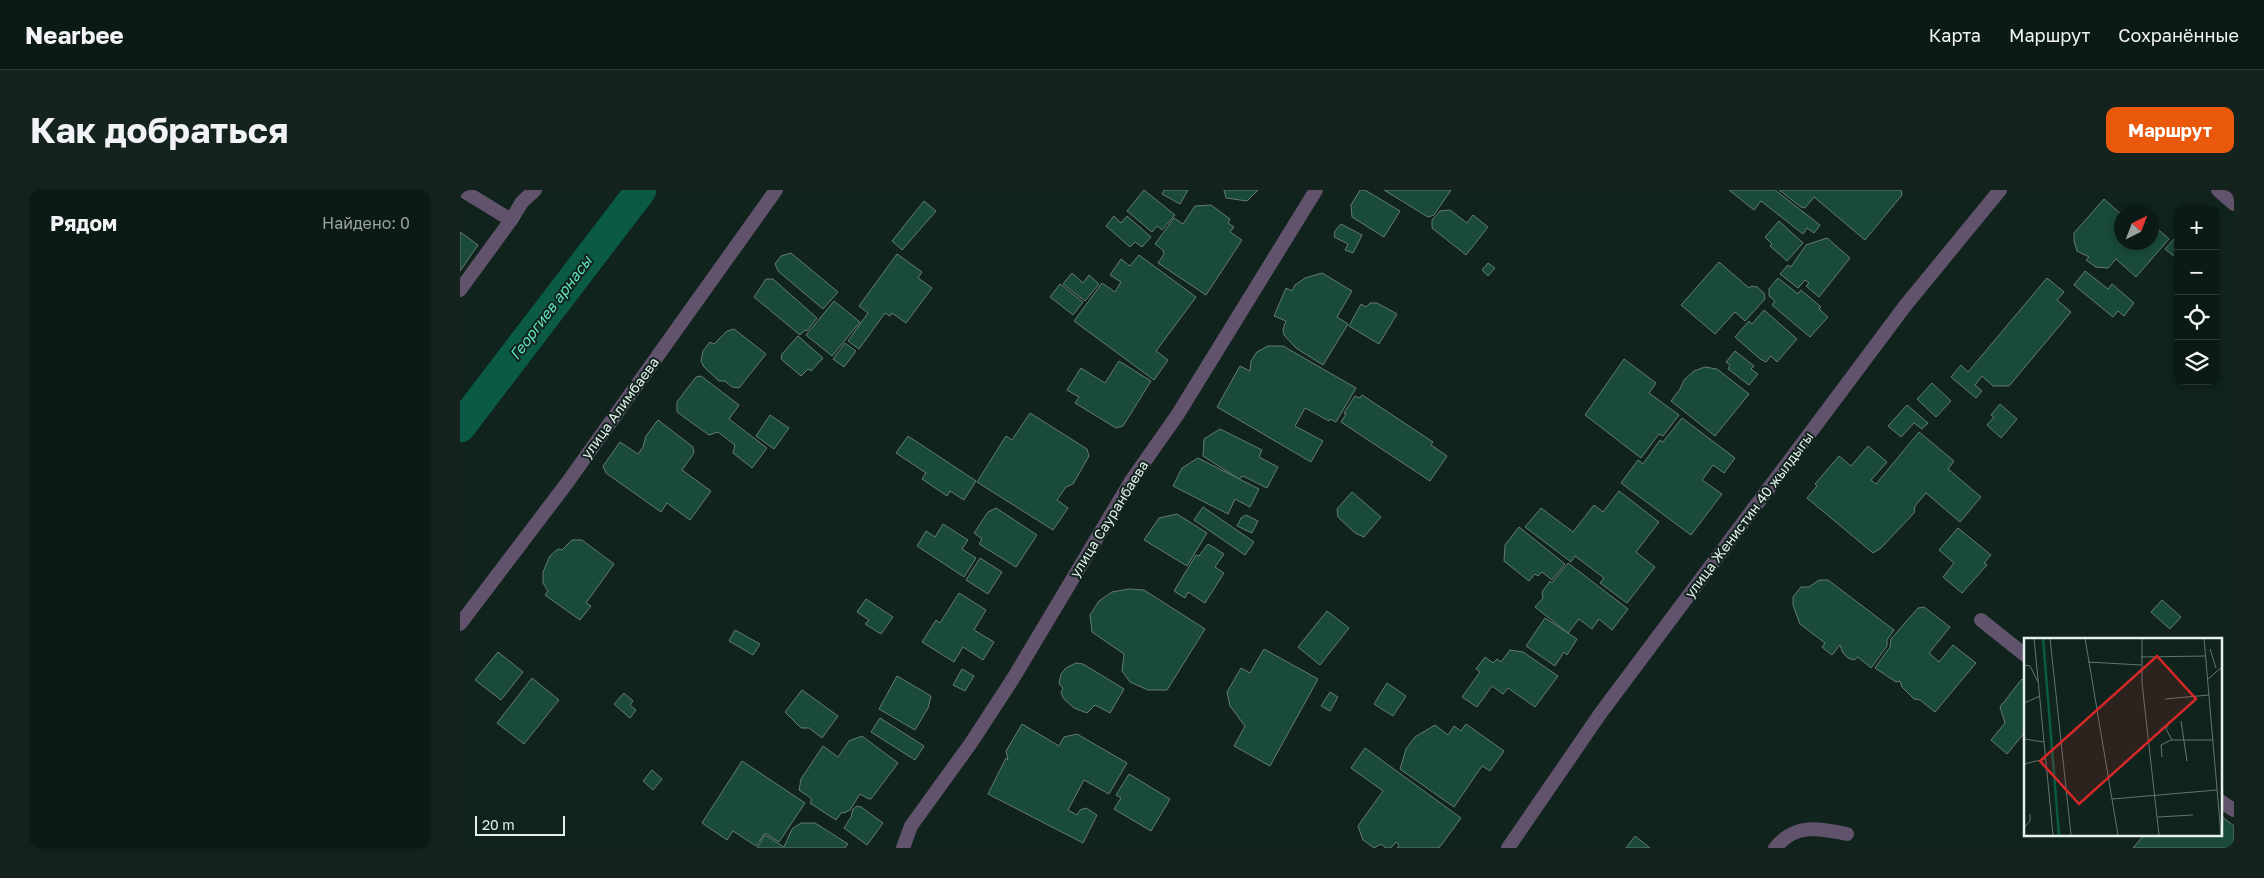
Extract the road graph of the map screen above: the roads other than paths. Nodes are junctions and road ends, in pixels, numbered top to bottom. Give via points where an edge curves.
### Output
1 (462, 190) edge
2 (535, 190) edge
3 (776, 190) edge
4 (1316, 190) edge
5 (2000, 190) edge
6 (2218, 190) edge
7 (2234, 204) edge
8 (512, 220) junction
9 (460, 290) edge
10 (1981, 620) dead end
11 (460, 624) edge
12 (2024, 654) edge
13 (2222, 802) edge
14 (2234, 810) edge
15 (1847, 834) dead end
16 (904, 848) edge
17 (1508, 848) edge
18 (1775, 848) edge

1 - 8 street
2 - 8 street via 522,202
3 - 11 street, улица Алимбаева via 566,483
4 - 16 street, улица Сауранбаева via 1178,414 1126,489 1014,677 911,826
5 - 17 street, улица Женистин 40 жылдыгы via 1905,306 1600,714
6 - 7 street
8 - 9 street
10 - 12 street
13 - 14 street
15 - 18 street via 1813,827 1783,838

